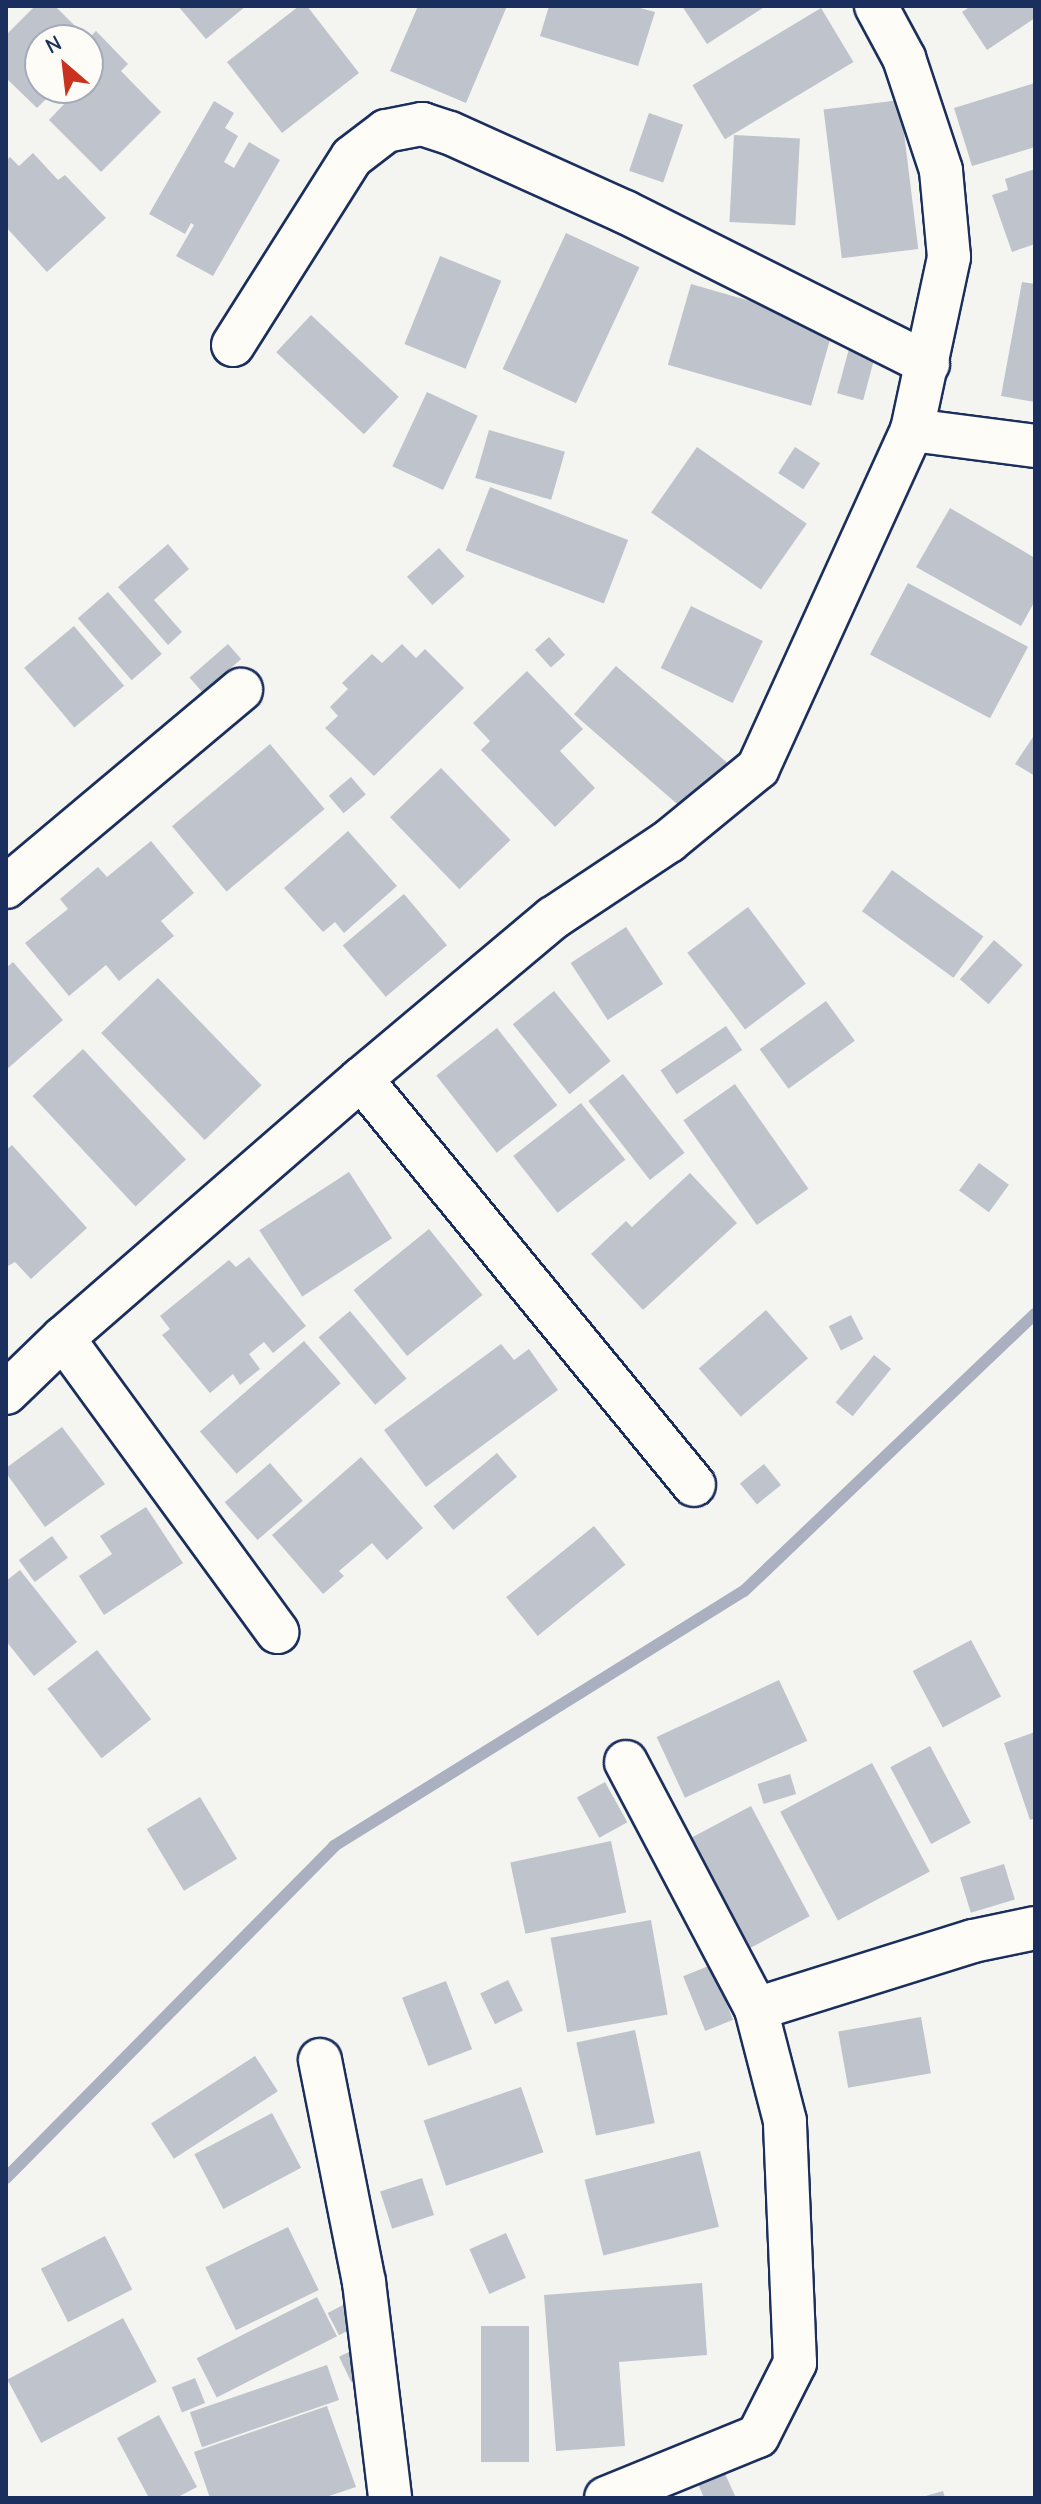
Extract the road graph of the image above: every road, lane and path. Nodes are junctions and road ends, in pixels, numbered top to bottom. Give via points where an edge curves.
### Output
1 (876, 6) edge
2 (233, 345) dead end
3 (928, 364) junction
4 (912, 430) junction
5 (1035, 446) edge
6 (241, 690) dead end
7 (6, 887) edge
8 (361, 1079) junction
9 (63, 1338) junction
10 (6, 1393) edge
11 (694, 1485) dead end
12 (277, 1632) dead end
13 (626, 1762) dead end
14 (1035, 1928) edge
15 (756, 2009) junction
16 (320, 2060) dead end
17 (390, 2498) edge
18 (606, 2498) edge

1 - 3 street via 904,58 941,170 949,257
2 - 3 street via 352,157 386,131 422,124 625,212
3 - 4 street
4 - 5 street
4 - 8 street via 758,768 669,841 553,918
6 - 7 street
8 - 9 street
8 - 11 street
9 - 10 street
9 - 12 street
13 - 15 street
14 - 15 street via 973,1941
15 - 18 street via 785,2121 795,2363 758,2436
16 - 17 street via 364,2282

